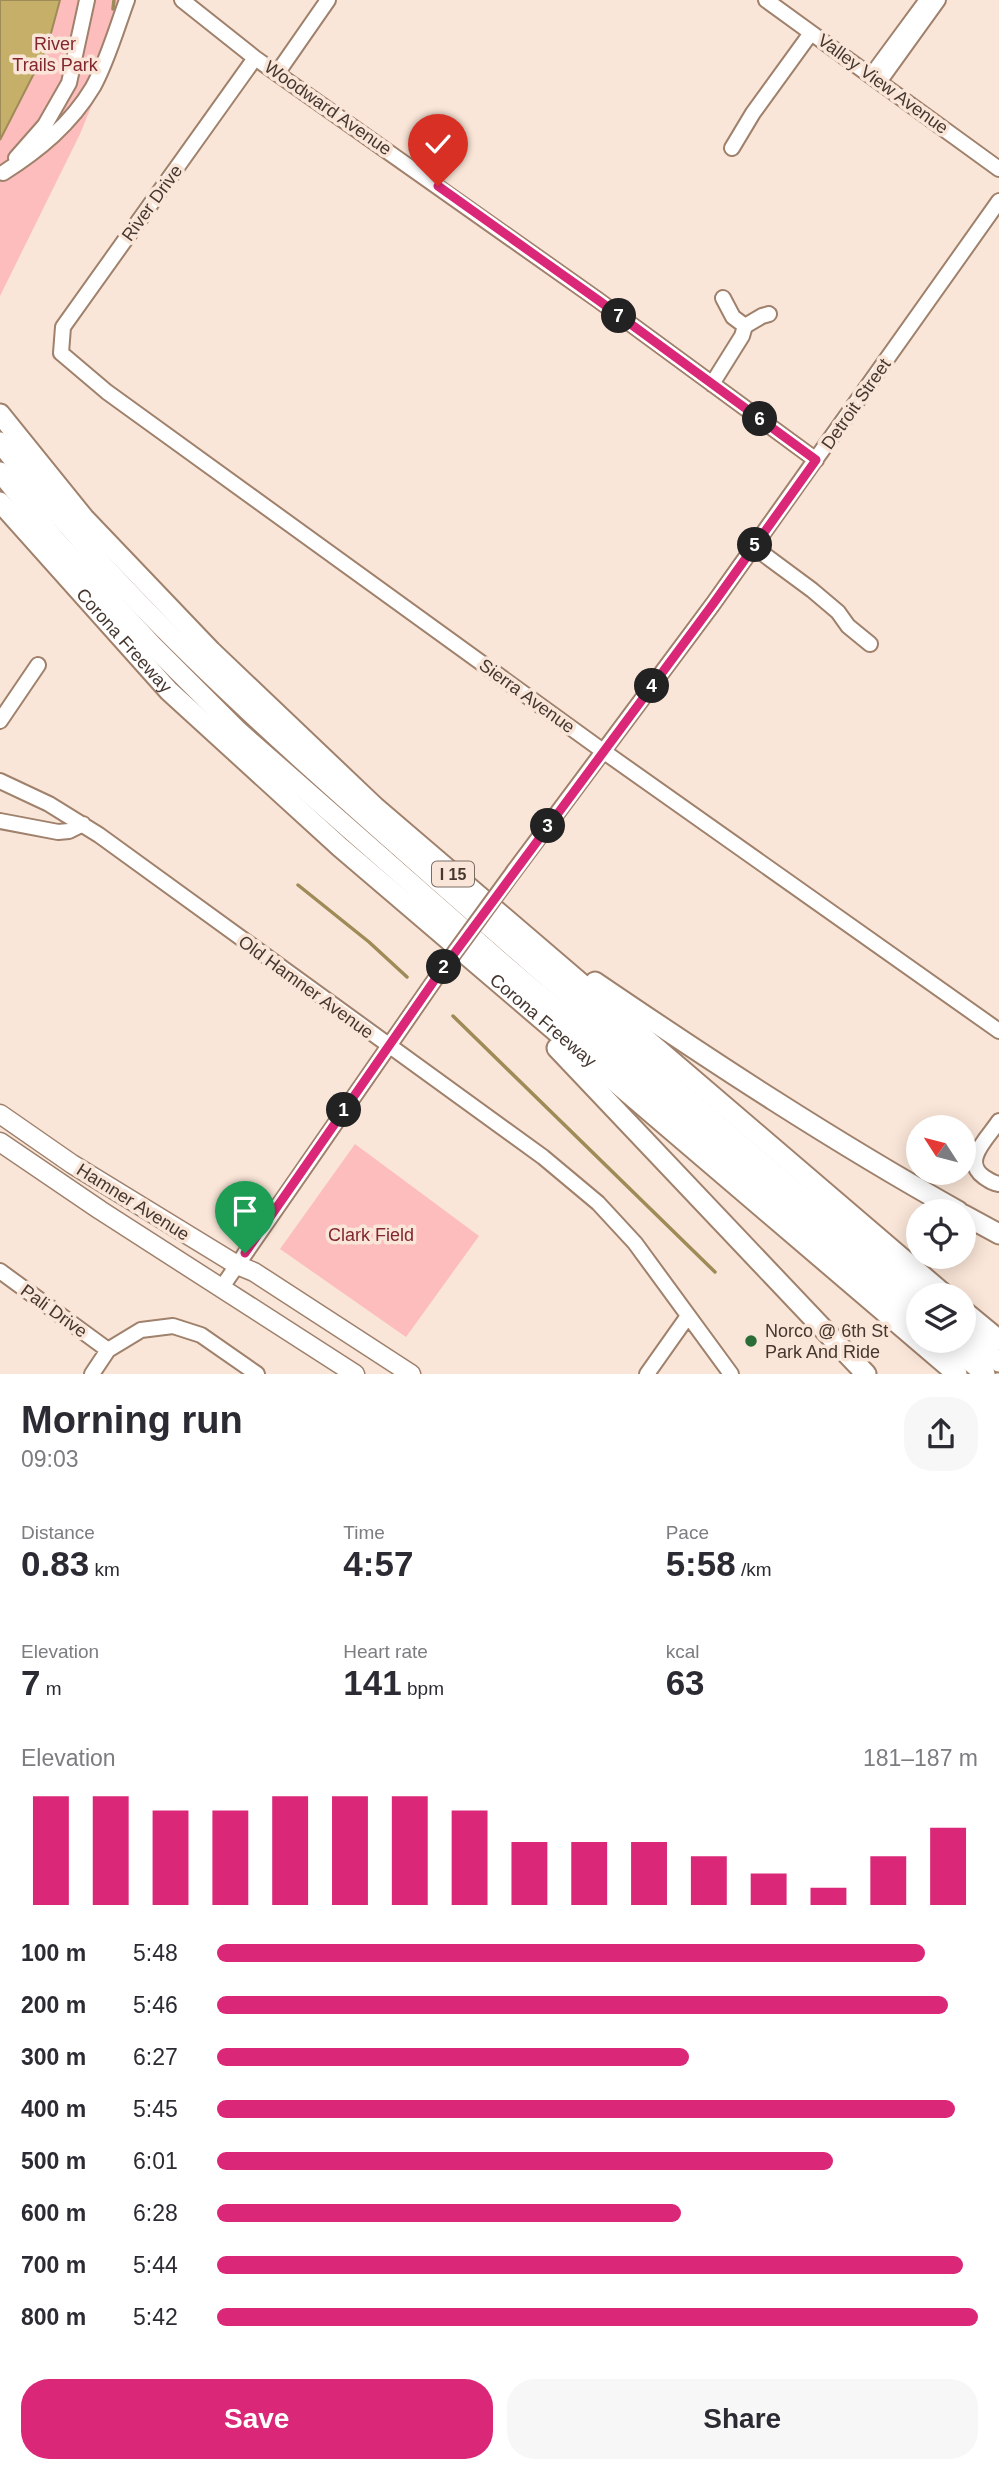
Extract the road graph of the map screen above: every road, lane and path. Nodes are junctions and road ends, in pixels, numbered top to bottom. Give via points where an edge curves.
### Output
1 (88, 0) edge
2 (127, 0) edge
3 (182, 0) edge
4 (328, 0) edge
5 (766, 0) edge
6 (927, 0) edge
7 (938, 0) edge
8 (811, 33) junction
9 (255, 58) junction
10 (278, 72) junction
11 (875, 79) junction
12 (732, 148) dead end
13 (999, 169) edge
14 (1, 176) edge
15 (999, 201) edge
16 (723, 298) dead end
17 (769, 314) dead end
18 (745, 326) junction
19 (61, 353) joint
20 (712, 384) junction
21 (0, 414) edge
22 (0, 442) edge
23 (816, 460) junction
24 (0, 472) edge
25 (0, 502) edge
26 (754, 547) junction
27 (870, 644) dead end
28 (38, 665) dead end
29 (0, 721) edge
30 (603, 751) junction
31 (0, 781) edge
32 (0, 821) edge
33 (83, 824) junction
34 (519, 931) junction
35 (485, 971) junction
36 (999, 1031) edge
37 (388, 1047) junction
38 (0, 1114) edge
39 (999, 1121) edge
40 (0, 1142) edge
41 (999, 1184) edge
42 (937, 1199) edge
43 (976, 1221) edge
44 (999, 1234) edge
45 (237, 1265) junction
46 (0, 1271) edge
47 (931, 1283) edge
48 (906, 1284) edge
49 (222, 1287) junction
50 (906, 1307) edge
51 (688, 1316) junction
52 (976, 1321) edge
53 (999, 1340) edge
54 (976, 1343) edge
55 (108, 1350) junction
56 (960, 1353) edge
57 (999, 1362) edge
58 (92, 1374) edge
59 (257, 1374) edge
60 (355, 1374) edge
61 (411, 1374) edge
62 (647, 1374) edge
63 (731, 1374) edge
64 (866, 1374) edge
65 (957, 1374) edge
66 (985, 1374) edge

1 - 14 street via 69,83 44,125
2 - 14 street via 94,85 70,120
3 - 9 street, Woodward Avenue
4 - 10 street
5 - 8 street, Valley View Avenue
6 - 11 street
7 - 11 street
8 - 11 street, Valley View Avenue
8 - 12 street
9 - 10 street, Woodward Avenue
9 - 19 street, River Drive via 63,327
10 - 20 street, Woodward Avenue
11 - 13 street, Valley View Avenue
15 - 23 street, Detroit Street
16 - 18 street via 733,317
17 - 18 street
18 - 20 street
19 - 30 street, Sierra Avenue via 107,392
20 - 23 street, Woodward Avenue
21 - 34 highway, I 15 via 84,517 211,651 375,807
22 - 48 highway via 133,598 248,713
23 - 26 street, Detroit Street
24 - 50 highway via 74,561 238,731
25 - 35 highway, Corona Freeway via 169,691
26 - 27 street via 813,590
26 - 30 street, Detroit Street
28 - 29 street
30 - 36 street, Sierra Avenue
30 - 37 street, Detroit Street, bridge
31 - 33 street, Old Hamner Avenue
32 - 33 street via 58,832
33 - 37 street, Old Hamner Avenue
34 - 42 highway via 736,1078
34 - 47 highway, I 15
35 - 64 highway
35 - 65 highway, Corona Freeway
37 - 45 street, Detroit Street
37 - 51 street, Old Hamner Avenue via 520,1139 598,1203 635,1243
38 - 45 main road, Hamner Avenue
39 - 41 street via 973,1164 977,1172
40 - 49 main road, Hamner Avenue
43 - 44 highway
45 - 49 street, Detroit Street
45 - 61 main road, Hamner Avenue
46 - 55 street, Pali Drive
49 - 60 main road, Hamner Avenue
51 - 62 street
51 - 63 street, Old Hamner Avenue
52 - 53 highway
54 - 57 highway
55 - 58 street
55 - 59 street via 141,1330 173,1326 201,1335
56 - 66 highway

